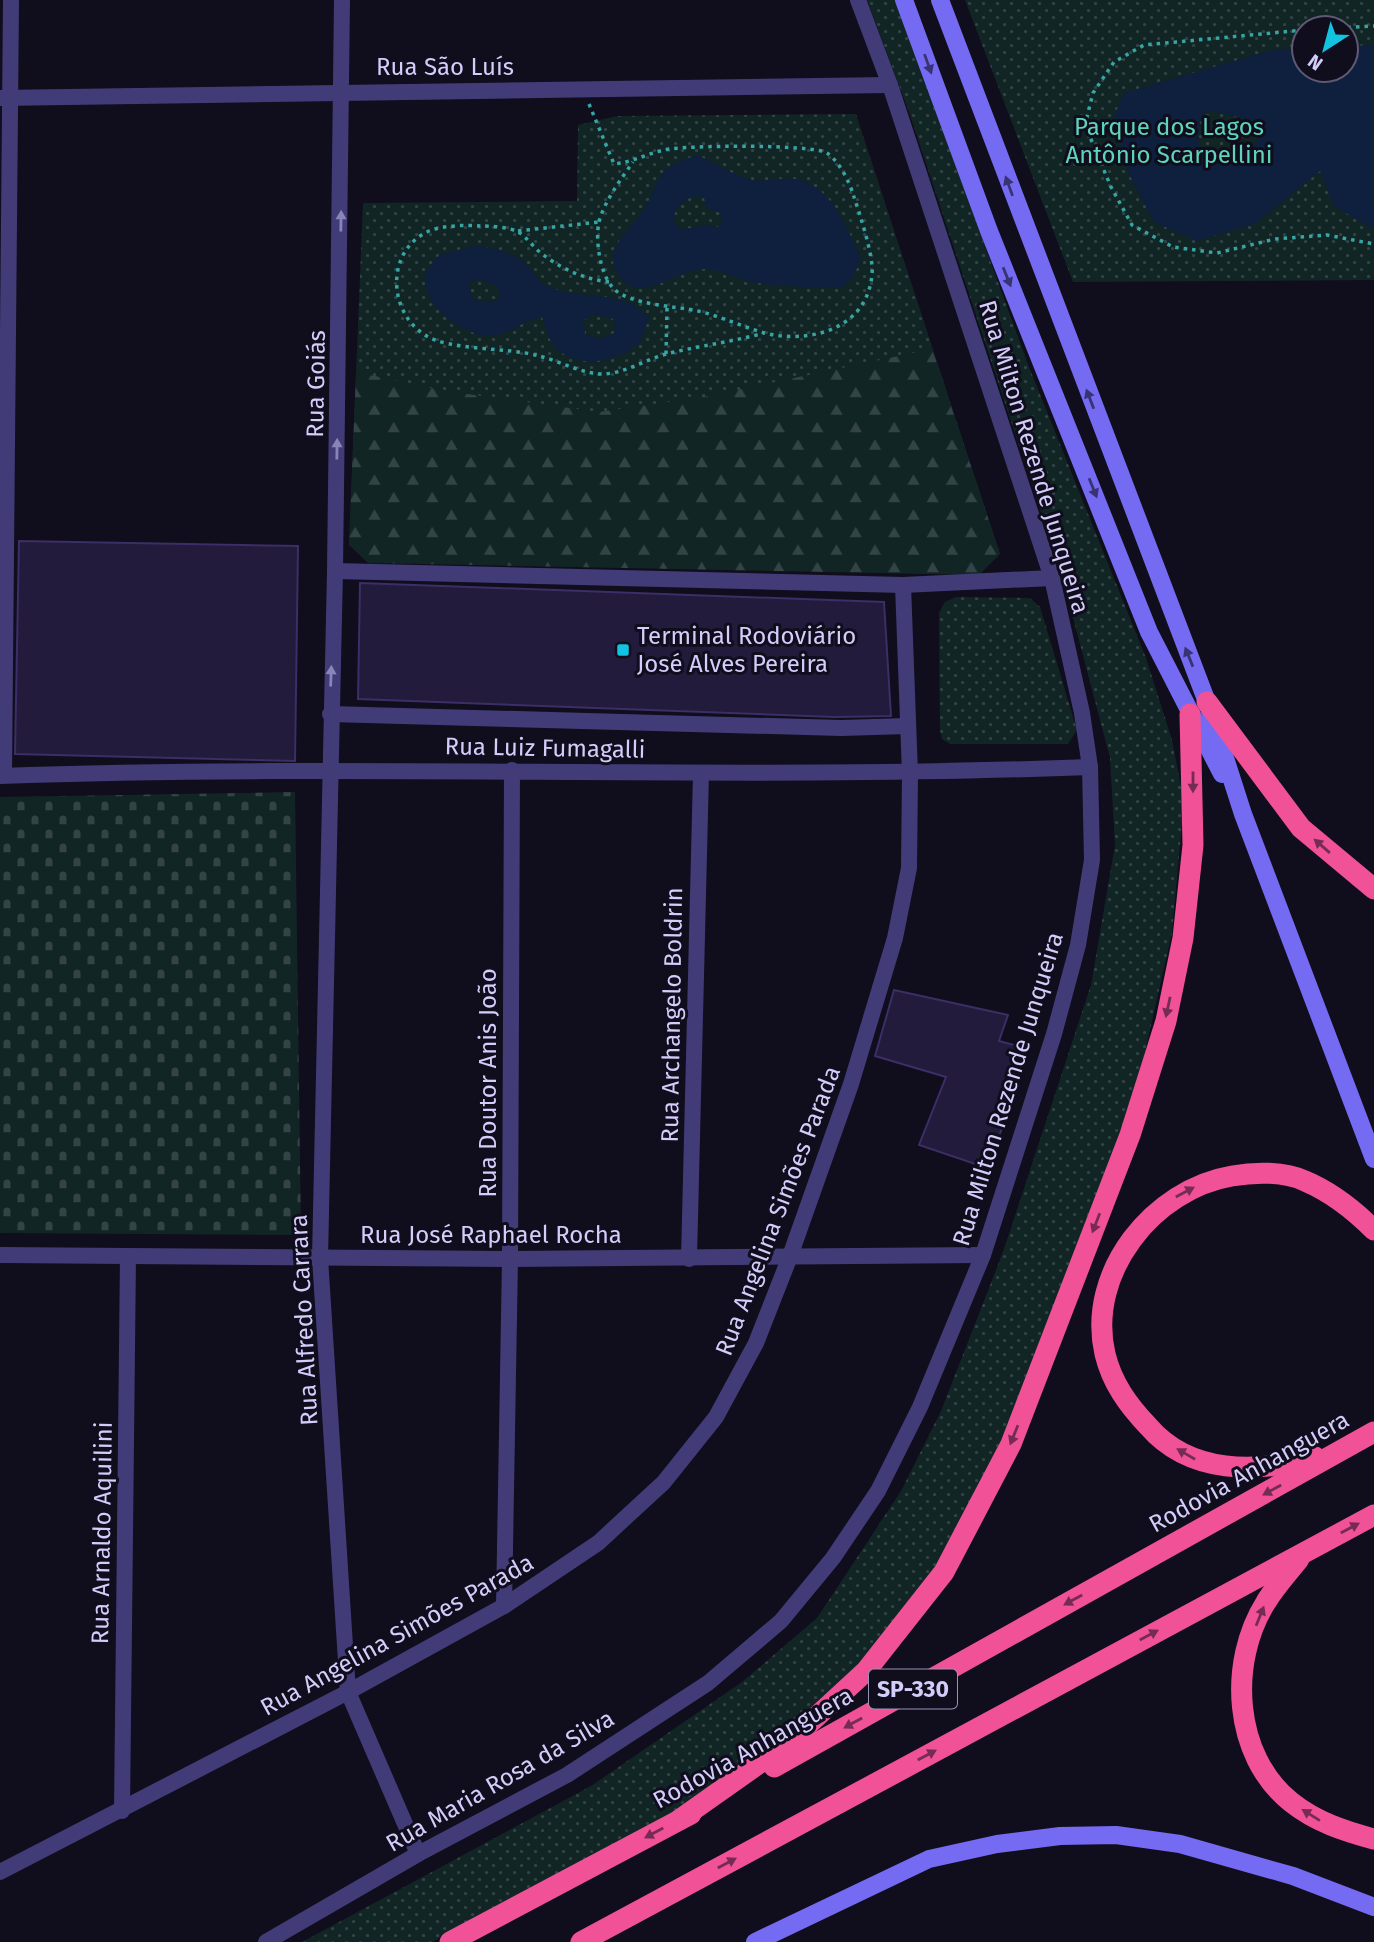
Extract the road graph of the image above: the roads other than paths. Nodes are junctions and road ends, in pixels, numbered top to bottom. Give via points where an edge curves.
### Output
1 (10, 0) edge
2 (342, 0) edge
3 (858, 0) edge
4 (904, 0) edge
5 (940, 0) edge
6 (890, 85) junction
7 (343, 91) junction
8 (5, 98) edge
9 (335, 571) junction
10 (1052, 578) junction
11 (903, 584) junction
12 (1199, 708) junction
13 (330, 714) junction
14 (908, 726) junction
15 (1090, 767) junction
16 (329, 769) junction
17 (512, 770) junction
18 (701, 772) junction
19 (910, 774) junction
20 (2, 775) edge
21 (1374, 889) edge
22 (1374, 1159) edge
23 (1374, 1230) edge
24 (0, 1255) edge
25 (983, 1255) junction
26 (128, 1256) junction
27 (320, 1258) junction
28 (510, 1259) junction
29 (689, 1259) junction
30 (789, 1259) junction
31 (1374, 1432) edge
32 (1347, 1448) junction
33 (1374, 1515) edge
34 (1305, 1551) junction
35 (504, 1606) junction
36 (780, 1621) joint
37 (348, 1692) junction
38 (122, 1811) junction
39 (679, 1820) junction
40 (1374, 1839) edge
41 (418, 1854) junction
42 (0, 1872) edge
43 (1374, 1907) edge
44 (266, 1942) edge
45 (450, 1942) edge
46 (581, 1942) edge
47 (755, 1942) edge

1 - 8 street
2 - 7 street, Rua Goiás
3 - 6 street, Rua Milton Rezende Junqueira
4 -> 12 main road via 994,244 1149,632
12 -> 5 main road
6 - 7 street, Rua São Luís
6 - 10 street, Rua Milton Rezende Junqueira
7 - 8 street, Rua São Luís
9 -> 7 street, Rua Goiás
8 - 20 street
9 - 11 street
13 -> 9 street, Rua Goiás
10 - 11 street
10 - 15 street, Rua Milton Rezende Junqueira
11 - 14 street, Rua Angelina Simões Parada
21 -> 12 highway via 1301,828
12 - 22 main road
12 -> 39 highway via 1193,845 1183,938 1166,1021 1130,1135 1011,1444 944,1572 866,1671 788,1743
13 - 14 street
13 - 16 street, Rua Goiás
14 - 19 street, Rua Angelina Simões Parada
15 - 19 street, Rua Luiz Fumagalli
15 - 25 street, Rua Milton Rezende Junqueira via 1092,860 1078,945
16 - 17 street, Rua Luiz Fumagalli
16 - 20 street, Rua Luiz Fumagalli
16 - 27 street, Rua Alfredo Carrara
17 - 18 street, Rua Luiz Fumagalli
17 - 28 street, Rua Doutor Anis João
18 - 19 street, Rua Luiz Fumagalli
18 - 29 street, Rua Archangelo Boldrin
19 - 30 street, Rua Angelina Simões Parada via 909,868 895,938
32 -> 23 highway via 1288,1464 1242,1469 1198,1461 1158,1438 1122,1398 1105,1354 1103,1311 1115,1266 1136,1233 1179,1194 1214,1179 1256,1172 1303,1180 1354,1211
24 - 26 street, Rua José Raphael Rocha
25 - 30 street, Rua José Raphael Rocha
25 - 36 street, Rua Milton Rezende Junqueira via 920,1408 878,1491 833,1558
26 - 27 street, Rua José Raphael Rocha
26 - 38 street, Rua Arnaldo Aquilini
27 - 28 street, Rua José Raphael Rocha
27 - 37 street, Rua Alfredo Carrara
28 - 29 street, Rua José Raphael Rocha
28 - 35 street, Rua Doutor Anis João
29 - 30 street, Rua José Raphael Rocha
30 - 35 street, Rua Angelina Simões Parada via 736,1382 693,1448 664,1482 598,1542
31 - 32 highway, Rodovia Anhanguera / SP-330
32 -> 39 highway, Rodovia Anhanguera / SP-330
34 -> 33 highway, SP-330
40 -> 34 highway via 1331,1828 1290,1802 1257,1763 1241,1711 1245,1653 1265,1603
46 -> 34 highway, SP-330
35 - 37 street, Rua Angelina Simões Parada
36 - 41 street, Rua Maria Rosa da Silva via 708,1683 567,1775
37 - 38 street, Rua Angelina Simões Parada
37 - 41 street, Rua Alfredo Carrara
38 - 42 street, Rua Angelina Simões Parada
39 -> 45 highway, Rodovia Anhanguera / SP-330
41 - 44 street, Rua Maria Rosa da Silva
43 - 47 main road via 1293,1875 1180,1844 1116,1835 1060,1836 929,1859

